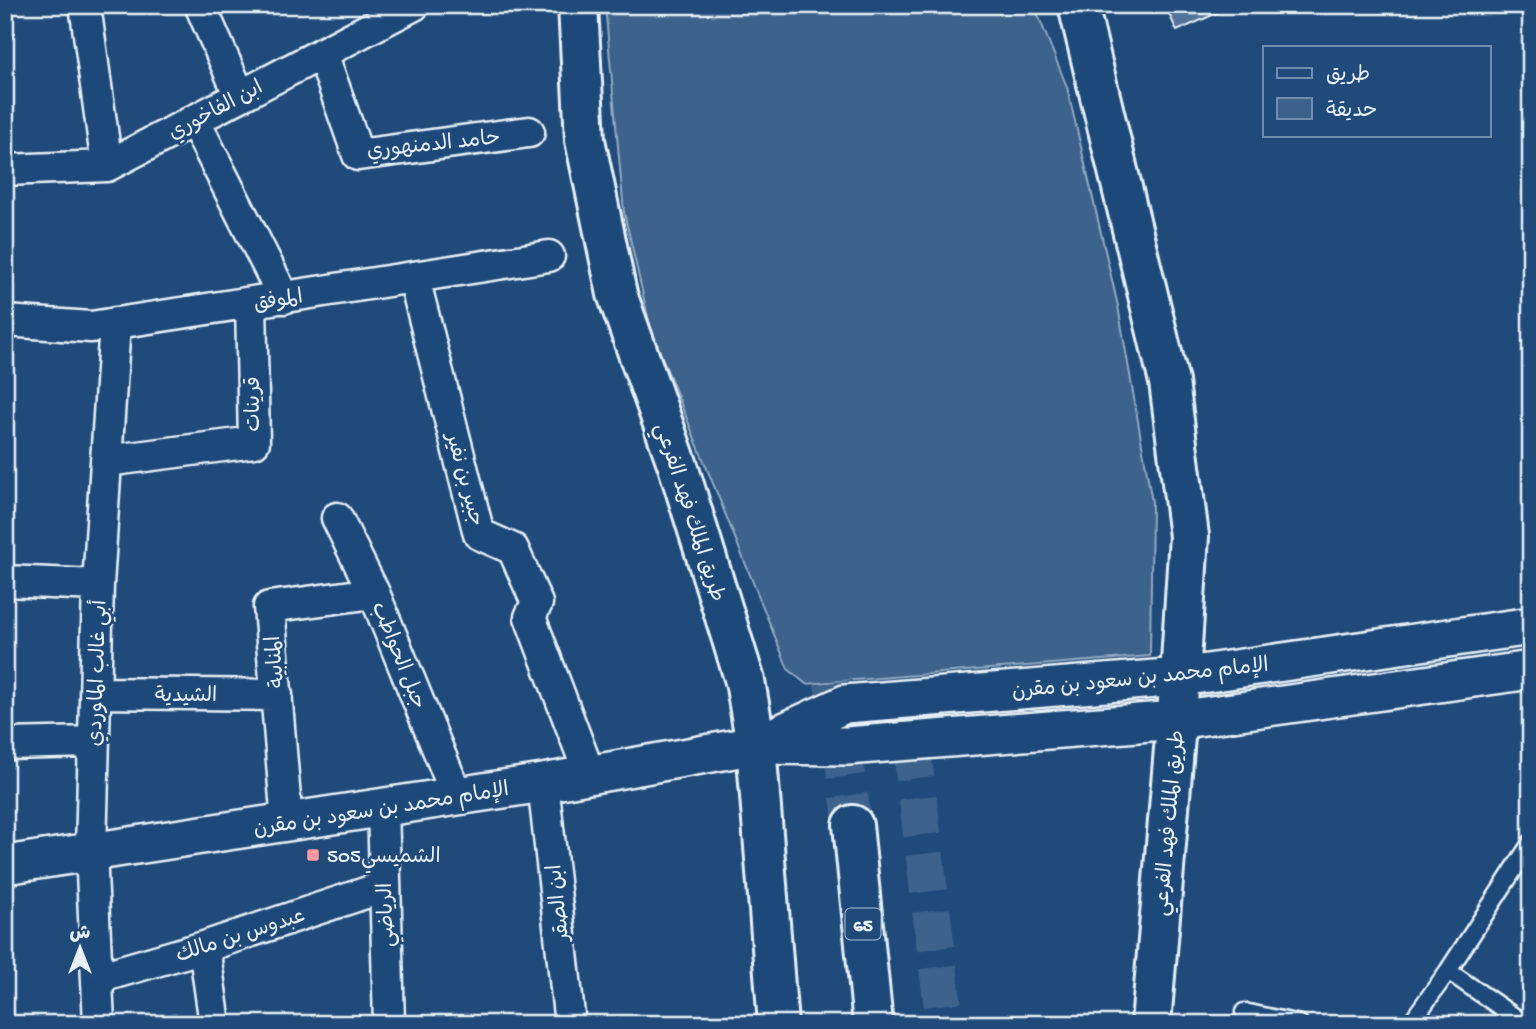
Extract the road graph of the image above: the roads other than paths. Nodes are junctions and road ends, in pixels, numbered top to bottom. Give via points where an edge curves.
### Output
1 (85, 5) edge
2 (200, 5) edge
3 (414, 5) edge
4 (578, 5) edge
5 (1077, 5) edge
6 (322, 53) junction
7 (240, 96) junction
8 (194, 120) junction
9 (528, 132) dead end
10 (107, 166) junction
11 (5, 171) edge
12 (549, 256) dead end
13 (414, 278) junction
14 (284, 298) junction
15 (251, 303) junction
16 (5, 320) edge
17 (115, 323) junction
18 (106, 461) junction
19 (337, 518) dead end
20 (5, 581) edge
21 (98, 585) junction
22 (374, 593) junction
23 (1531, 626) edge
24 (1531, 670) edge
25 (1180, 677) junction
26 (96, 694) junction
27 (277, 695) junction
28 (1176, 720) junction
29 (94, 742) junction
30 (5, 744) edge
31 (756, 745) junction
32 (589, 773) junction
33 (543, 783) junction
34 (457, 796) junction
35 (383, 806) junction
36 (287, 823) junction
37 (1531, 843) edge
38 (91, 851) junction
39 (5, 865) edge
40 (383, 887) junction
41 (204, 947) junction
42 (1448, 971) junction
43 (97, 978) junction
44 (1244, 1012) dead end
45 (778, 1023) edge
46 (99, 1024) edge
47 (215, 1024) edge
48 (388, 1024) edge
49 (570, 1024) edge
50 (858, 1024) edge
51 (873, 1024) edge
52 (1151, 1024) edge
53 (1300, 1024) edge
54 (1410, 1024) edge
55 (1525, 1024) edge

1 - 10 street
2 - 7 street
3 - 6 street, ابن الفاخوري
4 - 31 main road, طريق الملك فهد الفرعي via 585,140 617,294 678,466 741,668
5 - 25 main road, طريق الملك فهد الفرعي via 1169,382 1189,536
6 - 7 street, ابن الفاخوري
6 - 9 street, حامد الدمنهوري via 358,155
7 - 8 street, ابن الفاخوري
8 - 10 street, ابن الفاخوري
8 - 14 street
10 - 11 street, ابن الفاخوري
12 - 13 street, الموفق
13 - 14 street, الموفق
13 - 32 street, جبير بن نفير via 479,534 513,549 537,603 530,617
14 - 15 street, الموفق
15 - 17 street, الموفق
15 - 18 street, قرينات via 254,442
16 - 17 street, الموفق via 91,327
17 - 18 street, أبي غالب الماوردي
18 - 21 street, أبي غالب الماوردي
19 - 22 street, جبل الحواطب
20 - 21 street
21 - 26 street, أبي غالب الماوردي
22 - 27 street, المنابية via 269,607
22 - 34 street, جبل الحواطب
23 - 25 street, الإمام محمد بن سعود بن مقرن
24 - 28 street, الإمام محمد بن سعود بن مقرن
25 - 28 main road, طريق الملك فهد الفرعي
25 - 31 street, الإمام محمد بن سعود بن مقرن via 845,704
26 - 27 street, الشيدية
26 - 29 street, أبي غالب الماوردي
27 - 36 street, المنابية
28 - 31 street, الإمام محمد بن سعود بن مقرن via 847,746
28 - 52 main road, طريق الملك فهد الفرعي
29 - 30 street
29 - 38 street, أبي غالب الماوردي
31 - 32 street, الإمام محمد بن سعود بن مقرن
31 - 45 main road, طريق الملك فهد الفرعي
32 - 33 street, الإمام محمد بن سعود بن مقرن
33 - 34 street, الإمام محمد بن سعود بن مقرن
33 - 49 street, ابن الصقر
34 - 35 street, الإمام محمد بن سعود بن مقرن
35 - 36 street, الإمام محمد بن سعود بن مقرن
35 - 40 street, الرياضي
36 - 38 street, الإمام محمد بن سعود بن مقرن
37 - 42 lane
38 - 39 street, الإمام محمد بن سعود بن مقرن
38 - 43 street, أبي غالب الماوردي
40 - 41 street, عبدوس بن مالك
40 - 48 street, الرياضي
41 - 43 street, عبدوس بن مالك
41 - 47 street
42 - 54 lane
42 - 55 lane
43 - 46 street, أبي غالب الماوردي
44 - 53 lane
50 - 51 main road, 65 via 853,825

